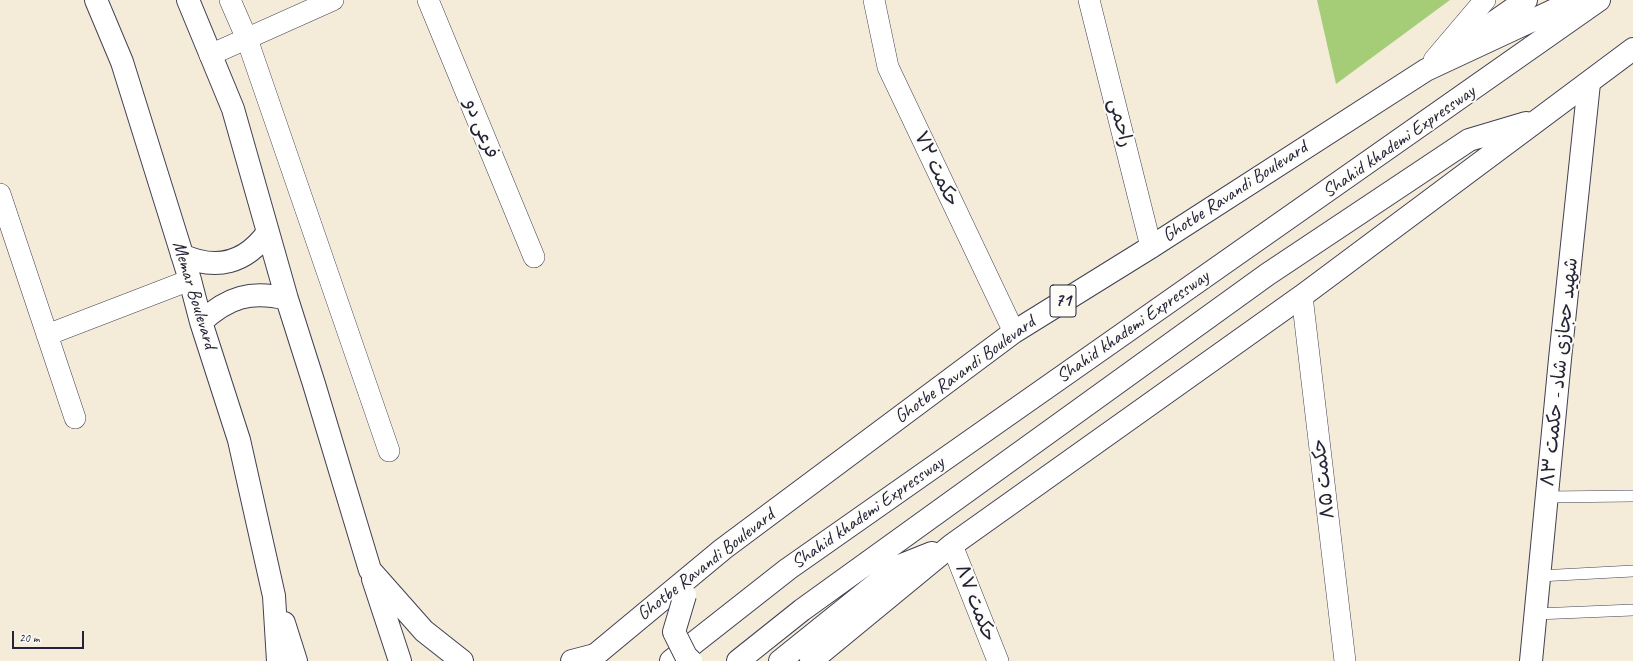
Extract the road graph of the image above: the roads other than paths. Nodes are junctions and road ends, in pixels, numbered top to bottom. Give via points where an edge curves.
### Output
1 (96, 0) edge
2 (188, 0) edge
3 (230, 0) edge
4 (333, 0) edge
5 (428, 0) edge
6 (874, 0) edge
7 (1089, 0) edge
8 (1486, 0) edge
9 (1526, 0) edge
10 (1576, 0) edge
11 (1599, 0) edge
12 (247, 39) junction
13 (1633, 49) edge
14 (210, 55) junction
15 (1426, 70) junction
16 (1589, 83) junction
17 (1541, 118) junction
18 (0, 194) edge
19 (268, 232) junction
20 (1151, 247) junction
21 (182, 255) junction
22 (534, 257) dead end
23 (190, 280) junction
24 (1302, 296) junction
25 (287, 299) junction
26 (201, 322) junction
27 (1014, 332) junction
28 (48, 335) junction
29 (75, 418) dead end
30 (389, 451) dead end
31 (1633, 496) edge
32 (1547, 497) junction
33 (952, 545) junction
34 (723, 549) junction
35 (370, 570) junction
36 (1633, 571) edge
37 (1539, 576) junction
38 (274, 596) junction
39 (1633, 610) edge
40 (1536, 614) junction
41 (591, 658) edge
42 (278, 661) edge
43 (296, 661) edge
44 (400, 661) edge
45 (462, 661) edge
46 (572, 661) edge
47 (671, 661) edge
48 (691, 661) edge
49 (738, 661) edge
50 (780, 661) edge
51 (811, 661) edge
52 (998, 661) edge
53 (1345, 661) edge
54 (1531, 661) edge

1 - 21 main road, Memar Boulevard via 122,62
2 - 14 main road
3 - 12 street
4 - 12 street
5 - 22 street, فرعی دو
6 - 27 street, حکمت ۷۲ via 888,67
7 - 20 street, راحمی
8 - 15 street
9 - 15 main road
10 - 15 main road, Ghotbe Ravandi Boulevard / 71
11 - 47 main road, Shahid khademi Expressway via 788,569
12 - 14 street
12 - 30 street
13 - 16 main road
14 - 19 main road via 233,109
15 - 20 main road, Ghotbe Ravandi Boulevard / 71
16 - 17 main road
16 - 32 main road, شهید حجازی شاد - حکمت ۸۳
17 - 24 main road
17 - 49 main road, Shahid khademi Expressway via 1469,140 1268,274 802,610
18 - 28 street
19 - 21 main road via 251,251 228,262 204,263
19 - 25 main road
20 - 27 main road, Ghotbe Ravandi Boulevard / 71
21 - 23 main road, Memar Boulevard
23 - 26 main road, Memar Boulevard
23 - 28 street
24 - 33 main road
24 - 53 street, حکمت ۸۵
25 - 26 main road via 266,295 239,298 218,308
25 - 35 main road
26 - 38 main road, Memar Boulevard via 239,440
27 - 34 main road, Ghotbe Ravandi Boulevard / 71
28 - 29 street
31 - 32 lane
32 - 37 main road, شهید حجازی شاد - حکمت ۸۳
33 - 50 main road via 897,567
33 - 51 main road
33 - 52 street, حکمت ۸۷
34 - 41 main road, Ghotbe Ravandi Boulevard / 71
34 - 48 main road, bridge via 685,595 674,632
35 - 44 main road
35 - 45 main road via 424,631
36 - 37 lane
37 - 40 main road, شهید حجازی شاد - حکمت ۸۳
38 - 42 main road, Memar Boulevard
38 - 43 main road, Memar Boulevard
39 - 40 lane
40 - 54 main road, شهید حجازی شاد - حکمت ۸۳
41 - 46 main road

